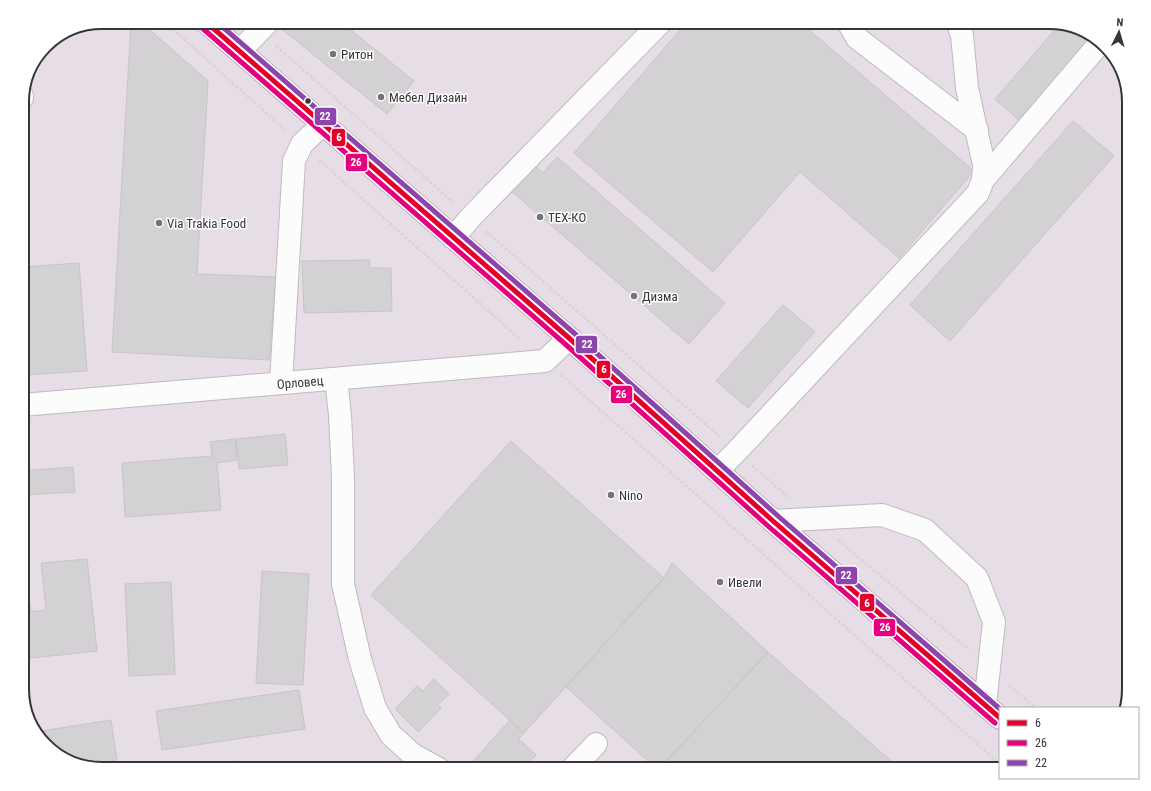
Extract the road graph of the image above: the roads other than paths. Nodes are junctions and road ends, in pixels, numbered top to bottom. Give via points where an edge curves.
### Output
1 (214, 29) edge
2 (262, 29) edge
3 (655, 29) edge
4 (852, 29) edge
5 (960, 29) edge
6 (1097, 47) edge
7 (240, 51) junction
8 (323, 124) junction
9 (977, 130) junction
10 (983, 180) junction
11 (453, 238) junction
12 (569, 338) junction
13 (336, 379) junction
14 (281, 383) junction
15 (29, 404) edge
16 (717, 471) junction
17 (773, 521) junction
18 (993, 712) edge
19 (596, 744) dead end
20 (426, 762) edge
21 (579, 762) edge

1 - 7 main road
2 - 7 street
3 - 11 street
4 - 9 street via 857,38
5 - 9 street via 967,88
6 - 10 street
7 - 8 main road
8 - 11 main road
8 - 14 street via 302,144 294,161
9 - 10 street via 984,165
10 - 16 street via 978,193
11 - 12 main road
12 - 13 street, Орловец via 545,361
12 - 16 main road
13 - 14 street, Орловец
13 - 20 street via 343,478 343,584 360,659 375,708 391,735 412,754
14 - 15 street, Орловец
16 - 17 main road
17 - 18 main road
17 - 18 street via 882,515 925,530 977,578 994,622 989,667
19 - 21 street

